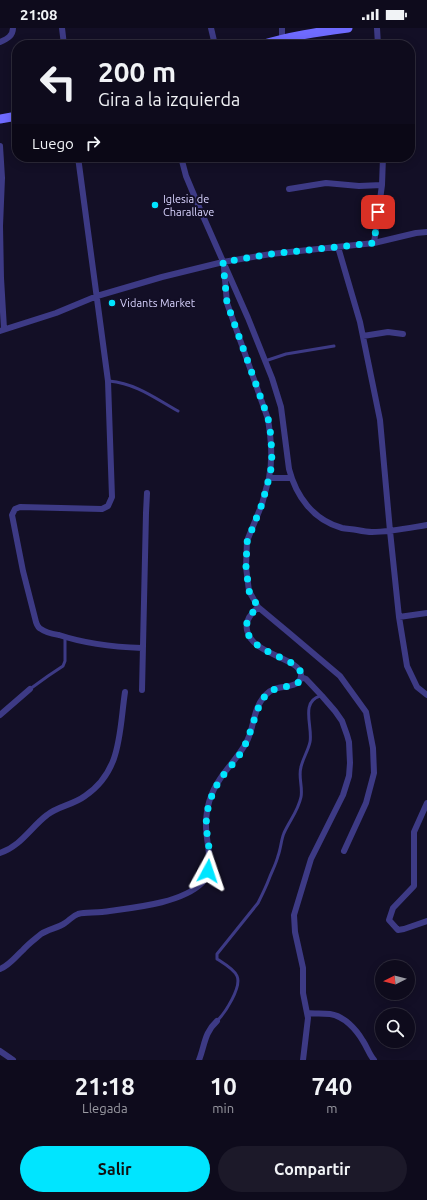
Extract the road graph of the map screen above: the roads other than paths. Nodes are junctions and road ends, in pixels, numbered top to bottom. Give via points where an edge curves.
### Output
1 (13, 28) edge
2 (62, 28) edge
3 (211, 28) edge
4 (282, 28) edge
5 (348, 28) edge
6 (377, 28) edge
7 (282, 39) junction
8 (63, 40) edge
9 (214, 40) edge
10 (278, 40) edge
11 (378, 40) edge
12 (0, 42) edge
13 (12, 117) edge
14 (0, 119) edge
15 (0, 146) edge
16 (79, 162) edge
17 (182, 162) edge
18 (383, 162) edge
19 (382, 185) junction
20 (289, 189) dead end
21 (427, 232) edge
22 (374, 243) junction
23 (338, 247) junction
24 (223, 262) junction
25 (97, 296) junction
26 (2, 330) edge
27 (403, 334) dead end
28 (363, 336) junction
29 (334, 346) dead end
30 (265, 361) junction
31 (108, 381) junction
32 (178, 411) dead end
33 (269, 478) junction
34 (291, 478) junction
35 (147, 493) dead end
36 (427, 525) edge
37 (390, 531) junction
38 (258, 607) junction
39 (427, 613) edge
40 (399, 617) junction
41 (65, 637) junction
42 (142, 648) junction
43 (301, 677) junction
44 (30, 689) joint
45 (142, 690) dead end
46 (125, 692) dead end
47 (427, 695) edge
48 (322, 696) junction
49 (0, 715) edge
50 (427, 803) edge
51 (344, 852) dead end
52 (0, 853) edge
53 (427, 921) edge
54 (0, 969) edge
55 (307, 1014) junction
56 (217, 1021) joint
57 (0, 1051) edge
58 (13, 1060) edge
59 (198, 1060) edge
60 (303, 1060) edge
61 (374, 1060) edge

1 - 12 street via 8,39
2 - 8 street
3 - 9 street
4 - 7 street
5 - 7 street
6 - 11 street
7 - 10 street
13 - 14 street
15 - 26 street
16 - 25 street
17 - 24 street
18 - 19 street
19 - 20 street via 326,183
19 - 22 street
21 - 22 street
22 - 23 street
23 - 24 street
23 - 28 street
24 - 25 street
24 - 30 street
24 - 33 street via 227,303 268,418 272,464
25 - 26 street via 56,313
25 - 31 street
27 - 28 street via 388,332
28 - 37 street via 380,420
29 - 30 lane via 286,354
30 - 34 street via 281,407
31 - 32 lane via 138,388
31 - 41 street via 112,497 110,503 98,510 20,507 13,513 37,625 42,630
33 - 34 street
33 - 38 street via 247,542 246,567 249,591
34 - 37 street via 301,499 327,522 342,528 371,532
35 - 42 street
36 - 37 street
37 - 40 street
38 - 43 street via 247,620 250,639 261,648 296,666
38 - 51 street via 340,676 366,712 373,748 374,773 366,803
39 - 40 street
40 - 47 street via 407,666 417,686
41 - 42 street via 94,644
41 - 44 lane via 63,666
42 - 45 street
43 - 48 street
43 - 54 street via 293,686 274,689 263,698 239,756 216,786 207,812 210,861 202,883 167,901 76,915 64,924 40,935
44 - 49 street
46 - 52 street via 116,757 103,781 80,800 46,815 14,846
48 - 55 street via 345,727 350,763 343,795 311,859 294,915 294,932 303,968 303,993
48 - 56 lane via 315,698 309,707 311,736 301,766 301,796 295,815 283,837 274,868 258,903 217,954 217,959 234,972 238,979 229,1006
50 - 53 street via 414,832 414,886 393,908 389,920 398,930
55 - 60 street
55 - 61 street via 329,1014 343,1019 361,1038
56 - 59 street via 205,1036
57 - 58 street

